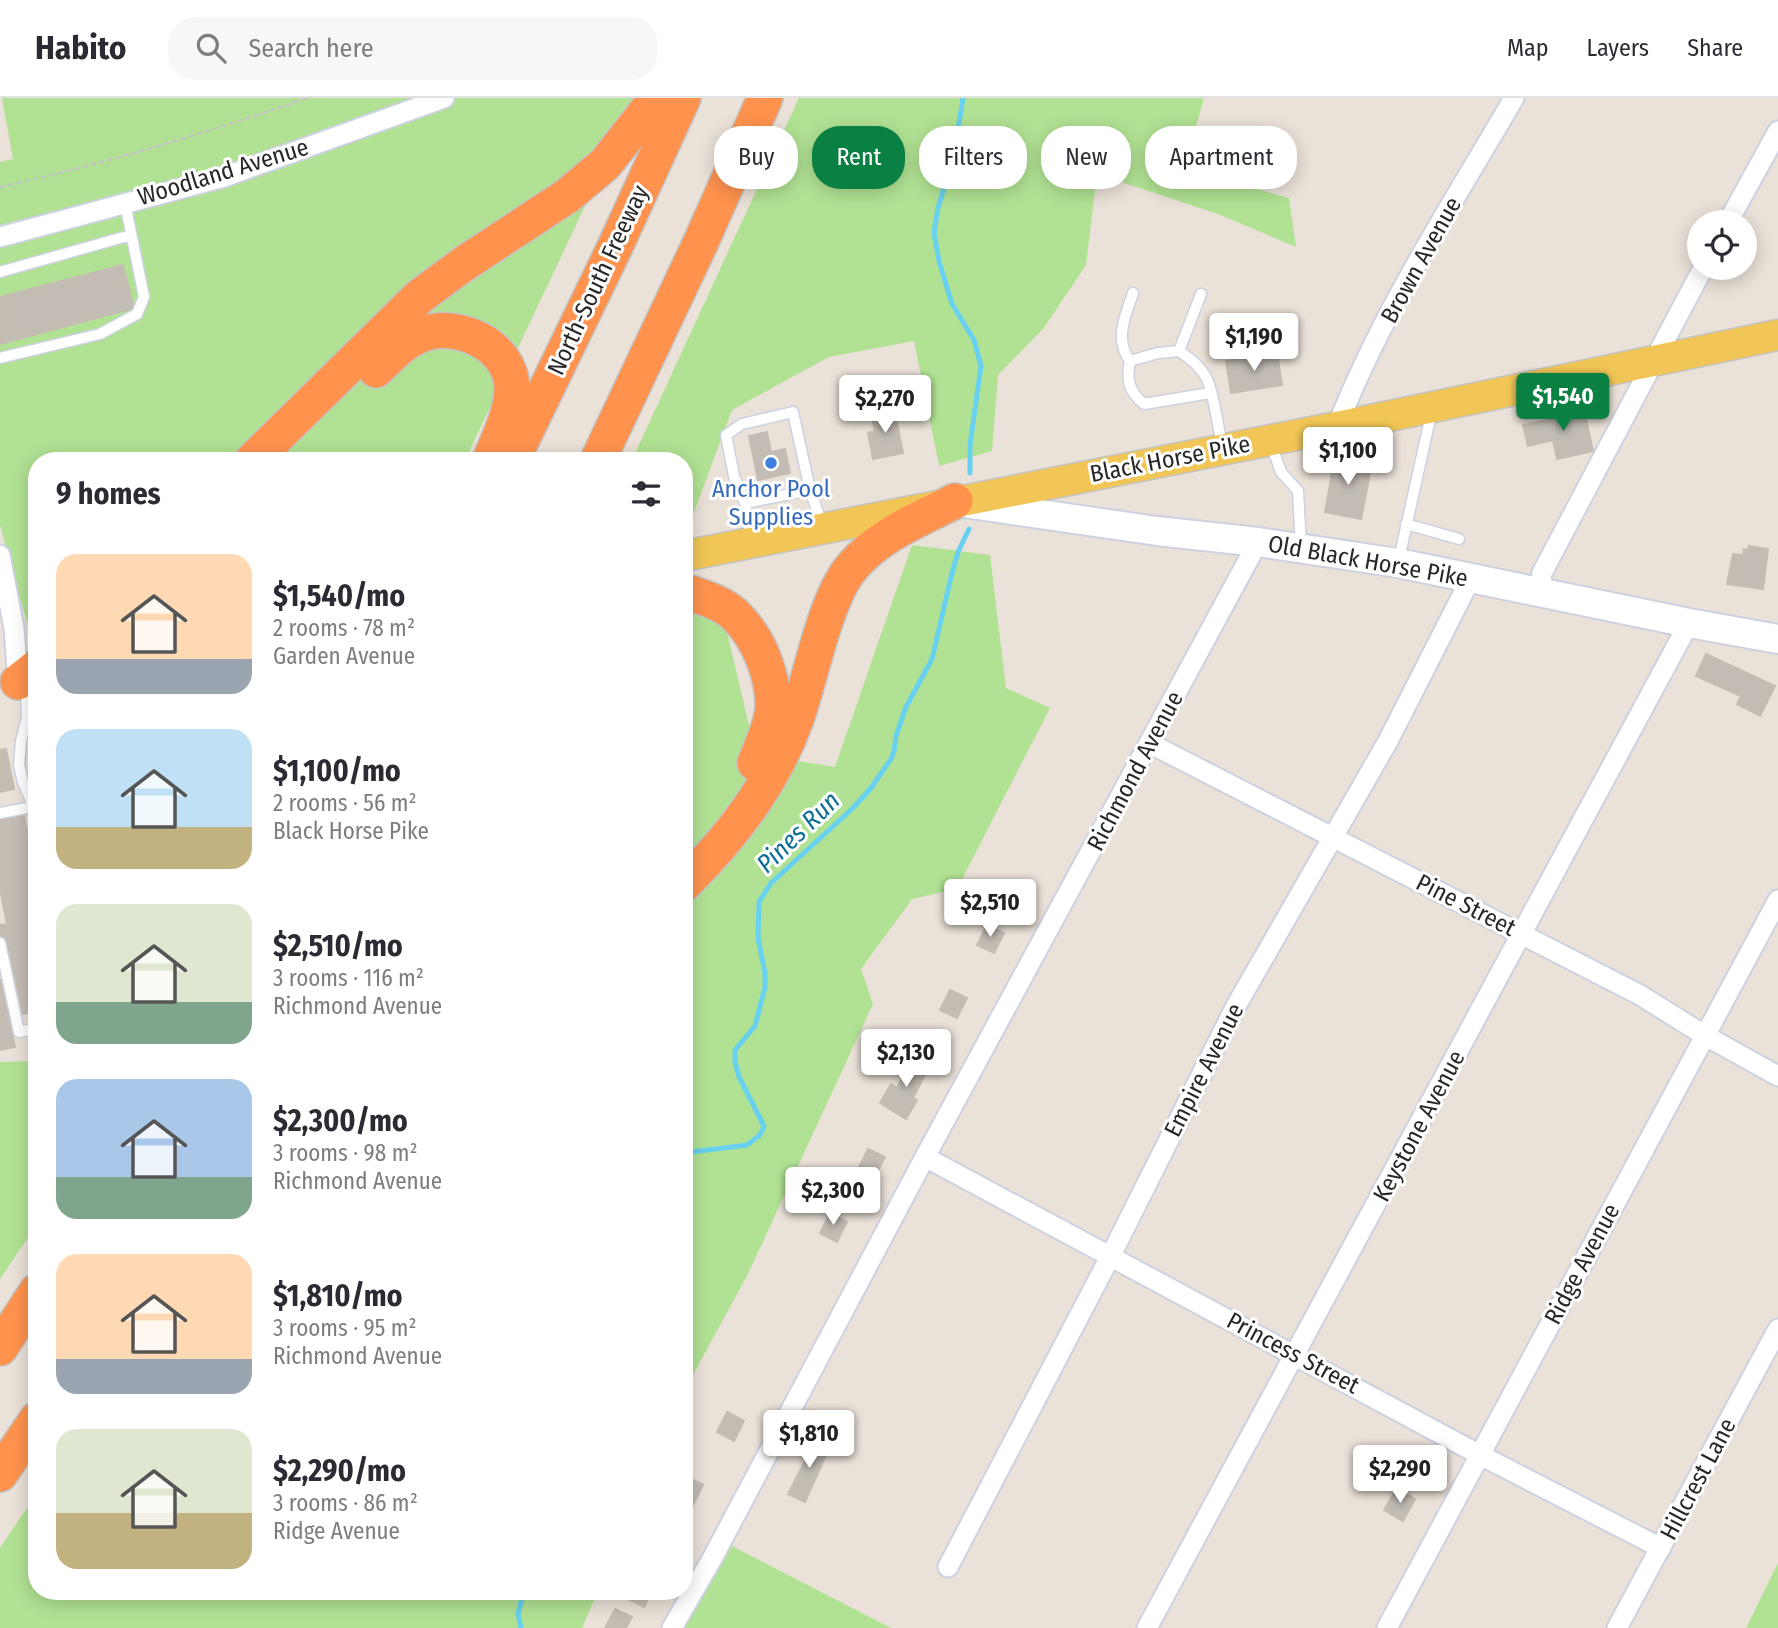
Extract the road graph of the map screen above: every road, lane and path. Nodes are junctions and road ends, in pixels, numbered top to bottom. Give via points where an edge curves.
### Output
1 (307, 98) edge
2 (444, 98) edge
3 (657, 98) edge
4 (683, 98) edge
5 (765, 98) edge
6 (1514, 98) edge
7 (1778, 131) edge
8 (0, 187) edge
9 (125, 203) junction
10 (1735, 210) edge
11 (131, 234) junction
12 (0, 237) edge
13 (0, 272) edge
14 (1696, 280) edge
15 (1133, 293) dead end
16 (1201, 294) dead end
17 (1778, 335) edge
18 (1180, 351) junction
19 (0, 358) edge
20 (1653, 359) junction
21 (1130, 361) junction
22 (1210, 393) junction
23 (1432, 407) junction
24 (1337, 426) junction
25 (1270, 440) junction
26 (1223, 449) junction
27 (261, 452) edge
28 (290, 452) edge
29 (493, 452) edge
30 (516, 452) edge
31 (602, 452) edge
32 (810, 490) junction
33 (955, 501) junction
34 (745, 503) junction
35 (1406, 524) junction
36 (824, 527) junction
37 (1459, 539) dead end
38 (752, 542) junction
39 (1258, 542) junction
40 (1301, 550) junction
41 (693, 554) edge
42 (0, 555) edge
43 (1398, 563) junction
44 (1471, 578) junction
45 (1539, 592) junction
46 (693, 594) edge
47 (6, 624) edge
48 (1689, 624) junction
49 (1775, 633) edge
50 (23, 678) edge
51 (1149, 743) junction
52 (28, 794) edge
53 (28, 808) edge
54 (0, 813) edge
55 (1333, 837) junction
56 (693, 848) edge
57 (693, 875) edge
58 (1778, 900) edge
59 (1523, 934) junction
60 (0, 943) edge
61 (28, 1030) edge
62 (1704, 1035) junction
63 (1778, 1076) edge
64 (925, 1157) junction
65 (1110, 1256) junction
66 (28, 1306) edge
67 (1778, 1329) edge
68 (0, 1348) edge
69 (1295, 1354) junction
70 (28, 1432) edge
71 (1480, 1455) junction
72 (0, 1474) edge
73 (1661, 1548) junction
74 (947, 1567) dead end
75 (693, 1592) edge
76 (689, 1600) edge
77 (673, 1628) edge
78 (1147, 1628) edge
79 (1387, 1628) edge
80 (1617, 1628) edge

1 - 8 path via 64,173
2 - 9 street, Woodland Avenue via 224,177
3 - 27 highway via 605,164 567,196 419,297
4 - 30 highway, North-South Freeway
5 - 31 highway
6 - 24 street, Brown Avenue via 1356,379
7 - 10 street
9 - 11 lane
9 - 12 street, Woodland Avenue
11 - 13 lane
11 - 19 lane via 144,297 137,314 100,334
14 - 20 street
15 - 21 lane via 1121,330 1123,351
16 - 18 lane
17 - 20 main road, Black Horse Pike
18 - 21 lane
18 - 22 lane via 1207,379
20 - 23 main road, Black Horse Pike
20 - 45 street via 1542,573
21 - 22 lane via 1131,393 1144,404
22 - 26 lane
23 - 24 main road, Black Horse Pike
23 - 35 lane
24 - 25 main road, Black Horse Pike
25 - 26 main road, Black Horse Pike
25 - 40 lane via 1281,472 1298,491
26 - 33 main road, Black Horse Pike
28 - 29 highway via 404,344 424,333 449,330 485,341 508,370 512,387 509,406
32 - 34 lane
32 - 34 lane via 793,412 742,424 726,435 734,477
32 - 36 lane
33 - 36 main road, Black Horse Pike
33 - 39 street, Old Black Horse Pike
33 - 57 highway via 895,531 850,569 833,600 795,723 770,779
34 - 38 lane
35 - 37 lane
35 - 43 lane
36 - 38 main road, Black Horse Pike
38 - 41 main road, Black Horse Pike
39 - 40 street, Old Black Horse Pike
39 - 51 street, Richmond Avenue
40 - 43 street, Old Black Horse Pike
42 - 47 street
43 - 44 street, Old Black Horse Pike
44 - 45 street, Old Black Horse Pike
44 - 55 street, Empire Avenue
45 - 48 street, Old Black Horse Pike
46 - 56 highway via 736,616 754,638 768,670 773,702 768,732 753,768
47 - 50 street
48 - 49 street, Old Black Horse Pike
48 - 59 street, Keystone Avenue
50 - 52 lane via 27,718 19,765
51 - 55 street, Pine Street
51 - 64 street, Richmond Avenue
53 - 54 lane
55 - 59 street, Pine Street
55 - 65 street, Empire Avenue via 1236,1006
58 - 62 street, Ridge Avenue
59 - 62 street, Pine Street via 1640,995
59 - 69 street, Keystone Avenue
60 - 61 lane via 19,1032
62 - 63 street, Pine Street
62 - 71 street, Ridge Avenue
64 - 65 street, Princess Street
64 - 75 street, Richmond Avenue
65 - 69 street, Princess Street
65 - 74 street, Empire Avenue
66 - 68 highway
67 - 73 street, Hillcrest Lane
69 - 71 street, Princess Street
69 - 78 street, Keystone Avenue
70 - 72 highway
71 - 73 street, Princess Street
71 - 79 street, Ridge Avenue
73 - 80 street, Hillcrest Lane
76 - 77 street, Richmond Avenue

